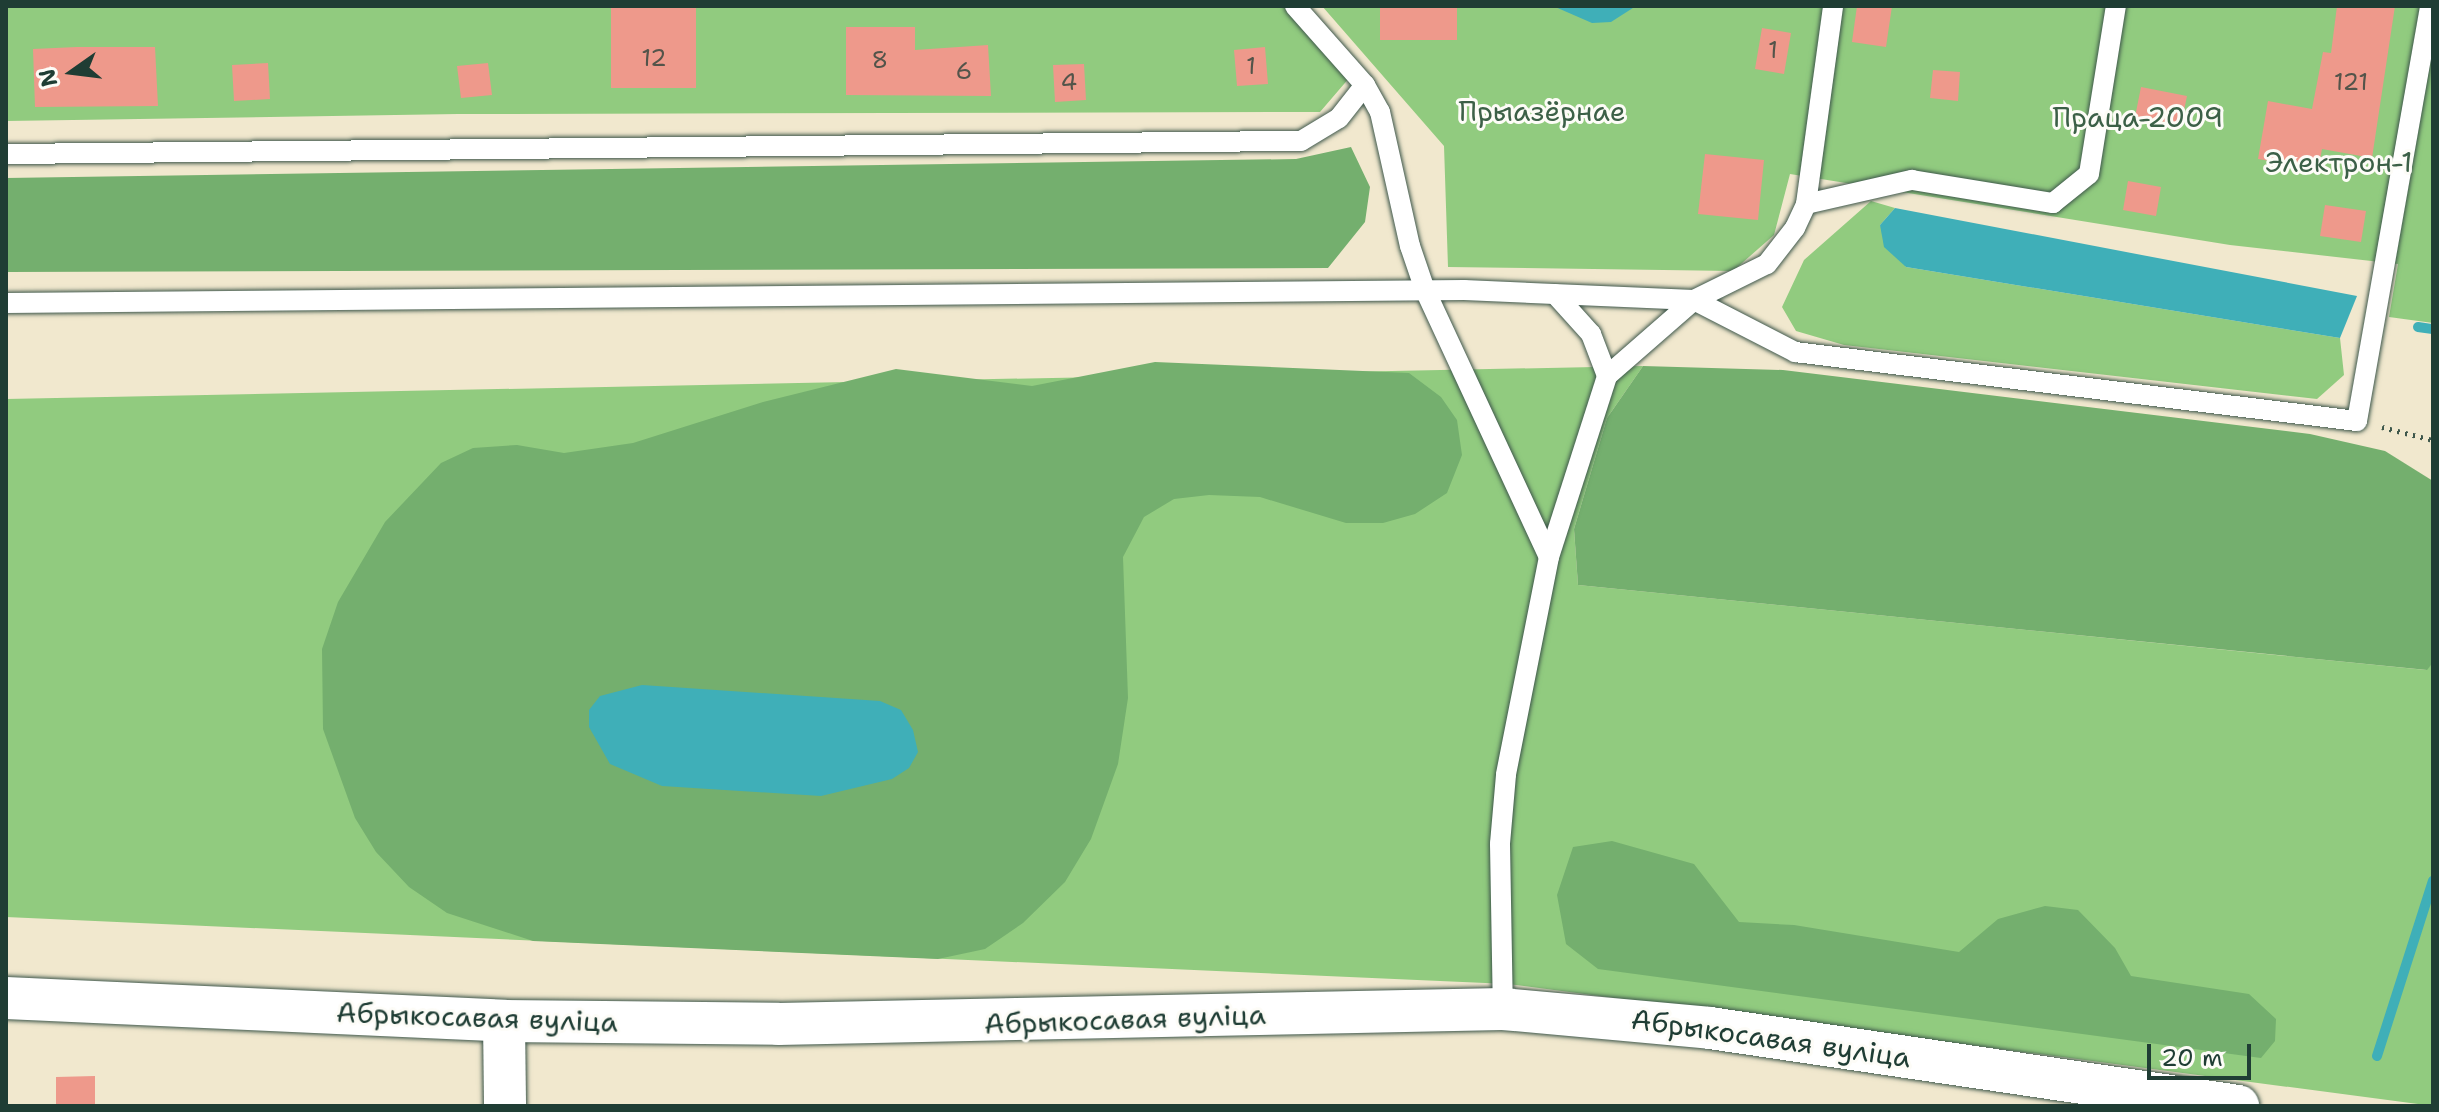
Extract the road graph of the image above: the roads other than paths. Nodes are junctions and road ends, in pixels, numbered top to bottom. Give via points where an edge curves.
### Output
1 (1295, 6) edge
2 (1833, 6) edge
3 (2116, 6) edge
4 (2430, 6) edge
5 (1365, 85) junction
6 (6, 154) edge
7 (1806, 204) junction
8 (1425, 290) junction
9 (1555, 294) junction
10 (1694, 300) junction
11 (6, 303) edge
12 (1607, 376) junction
13 (1549, 557) junction
14 (6, 998) edge
15 (1503, 1009) junction
16 (504, 1021) junction
17 (505, 1106) edge
18 (2238, 1106) edge

1 - 5 lane
2 - 7 lane
3 - 7 lane via 2089,174 2053,203 1912,180
4 - 10 lane via 2357,421 1795,352
5 - 6 lane via 1339,118 1301,141
5 - 8 lane via 1389,142 1400,208
7 - 10 lane via 1767,264
8 - 9 lane
8 - 11 lane
8 - 13 lane
9 - 10 lane
9 - 12 lane via 1591,334
10 - 12 lane
12 - 13 lane
13 - 15 lane via 1506,775 1500,844
14 - 16 street, Абрыкосавая вуліца
15 - 16 street, Абрыкосавая вуліца via 959,1024
15 - 18 street, Абрыкосавая вуліца via 1710,1028
16 - 17 street

